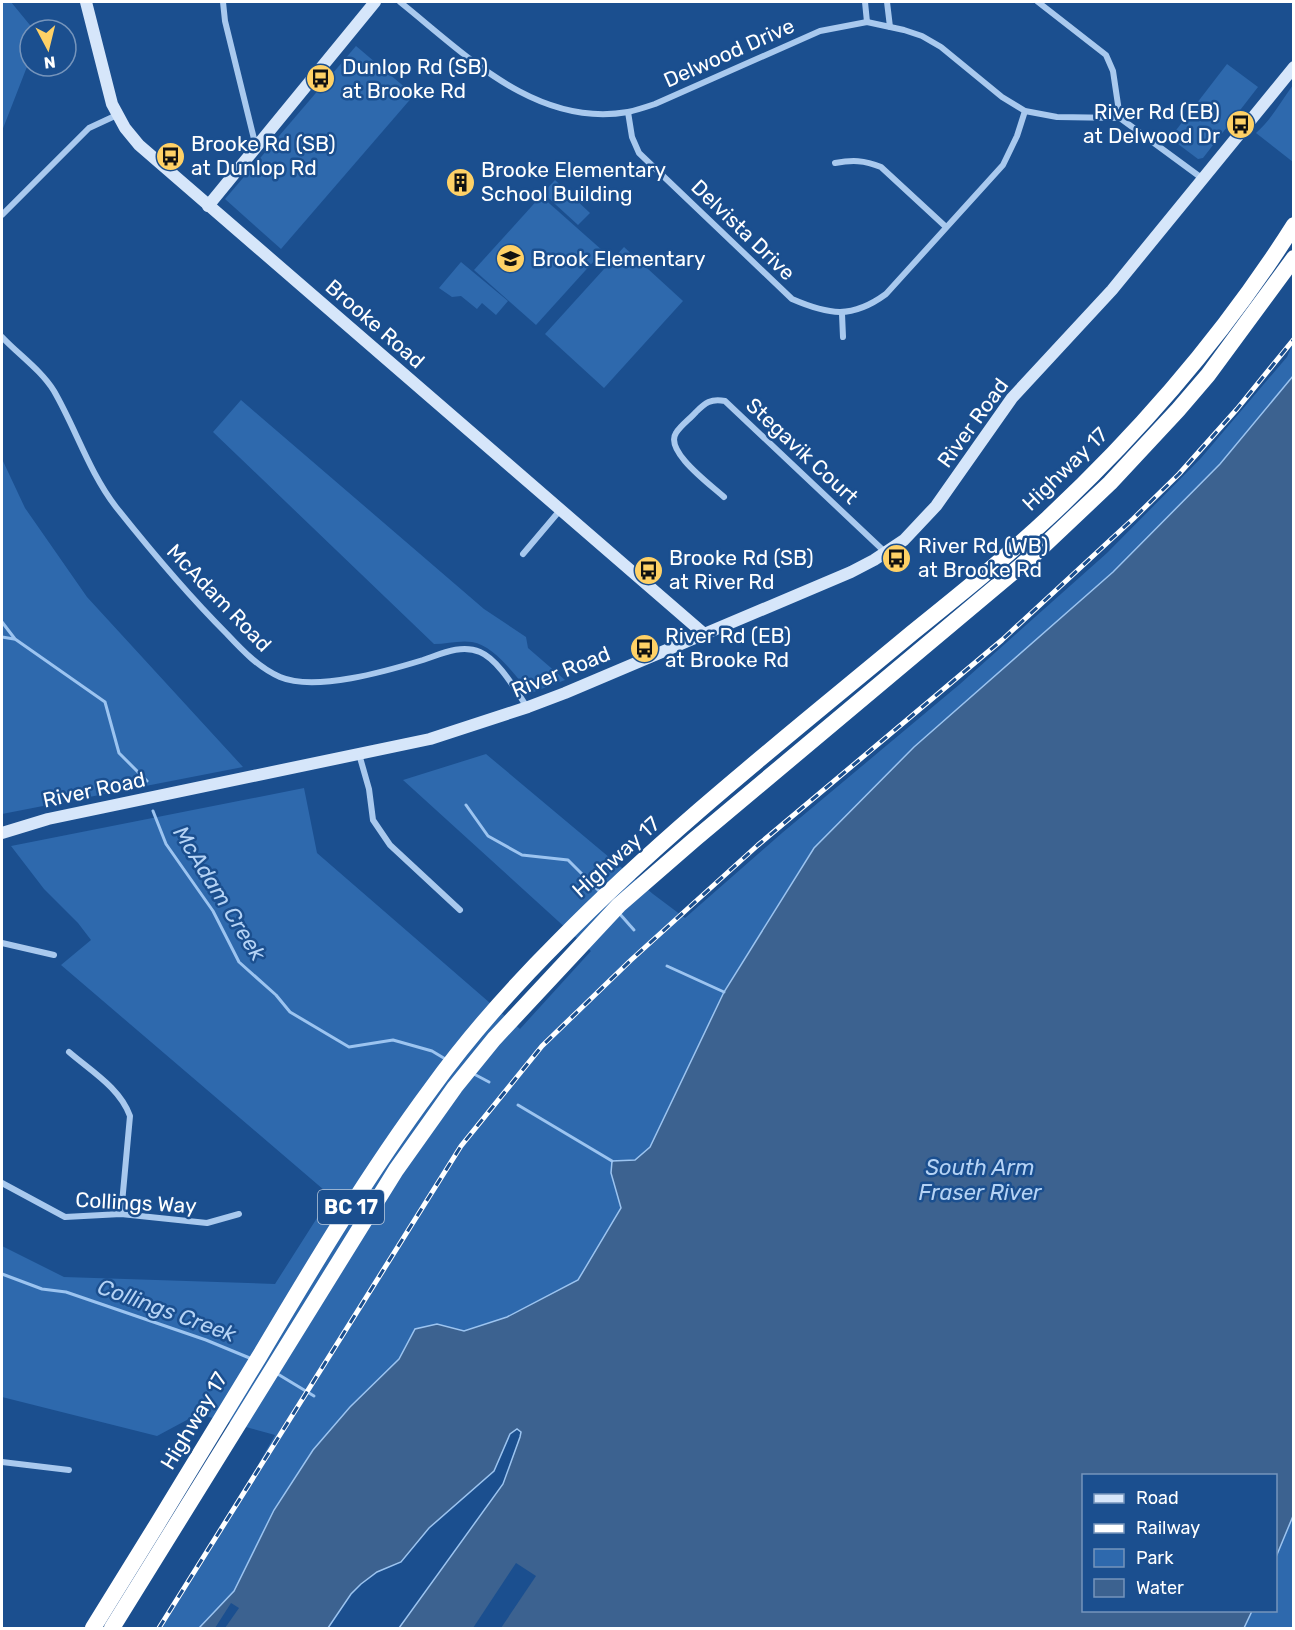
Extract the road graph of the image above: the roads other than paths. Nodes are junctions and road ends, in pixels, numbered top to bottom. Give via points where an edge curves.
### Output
1 (86, 2) edge
2 (223, 2) edge
3 (375, 2) edge
4 (400, 2) edge
5 (865, 2) edge
6 (887, 2) edge
7 (1038, 2) edge
8 (867, 22) junction
9 (890, 27) junction
10 (1293, 67) edge
11 (1025, 111) junction
12 (628, 112) junction
13 (117, 115) junction
14 (1120, 118) junction
15 (256, 147) junction
16 (835, 163) dead end
17 (1203, 179) junction
18 (208, 206) junction
19 (2, 215) edge
20 (1293, 225) edge
21 (946, 227) junction
22 (1293, 258) edge
23 (842, 314) junction
24 (843, 337) dead end
25 (2, 338) edge
26 (724, 497) dead end
27 (561, 509) junction
28 (885, 553) junction
29 (522, 554) dead end
30 (703, 633) junction
31 (528, 707) junction
32 (359, 754) junction
33 (2, 833) edge
34 (460, 910) dead end
35 (2, 943) edge
36 (54, 955) dead end
37 (69, 1052) dead end
38 (2, 1183) edge
39 (121, 1214) junction
40 (239, 1214) dead end
41 (2, 1462) edge
42 (69, 1470) dead end
43 (93, 1629) edge
44 (112, 1629) edge

1 - 13 street, Brooke Road
2 - 15 street
3 - 15 street
4 - 12 street, Delwood Drive via 516,91 581,112
5 - 8 street
6 - 9 street
7 - 14 street via 1106,55 1113,71
8 - 9 street, Delwood Drive
8 - 12 street, Delwood Drive via 820,31 655,104
9 - 11 street, Delwood Drive via 922,36 941,47
10 - 17 street, River Road
11 - 14 street, Delwood Drive via 1057,117
11 - 21 street, Delvista Drive via 1003,165
12 - 23 street, Delvista Drive via 639,153 722,233 792,299
13 - 18 street, Brooke Road via 138,145
13 - 19 street via 89,128
14 - 17 street
15 - 18 street
16 - 21 street via 868,161 880,167
17 - 28 street, River Road via 1112,290 1012,398 927,518
18 - 27 street, Brooke Road
20 - 43 highway, Highway 17 / BC 17 via 1205,350 1150,415 1081,486 999,562 614,888 479,1028 379,1163
21 - 23 street, Delvista Drive via 886,294 862,309
22 - 44 highway, Highway 17 / BC 17 via 1208,375 1110,483 1036,553 630,896 494,1039 396,1170
23 - 24 street
25 - 31 street, McAdam Road via 53,390 103,489 138,534 208,616 266,670 297,681 330,682 467,648 492,660
26 - 28 street, Stegavik Court via 678,454 673,440 704,404 717,399 724,401
27 - 29 street
27 - 30 street, Brooke Road
28 - 30 street, River Road via 851,572
30 - 31 street, River Road
31 - 32 street, River Road via 430,740
32 - 33 street, River Road via 48,819
32 - 34 street via 374,820 390,845
35 - 36 street
37 - 39 street via 119,1094 130,1116
38 - 39 street, Collings Way via 65,1216
39 - 40 street, Collings Way via 207,1222
41 - 42 street

